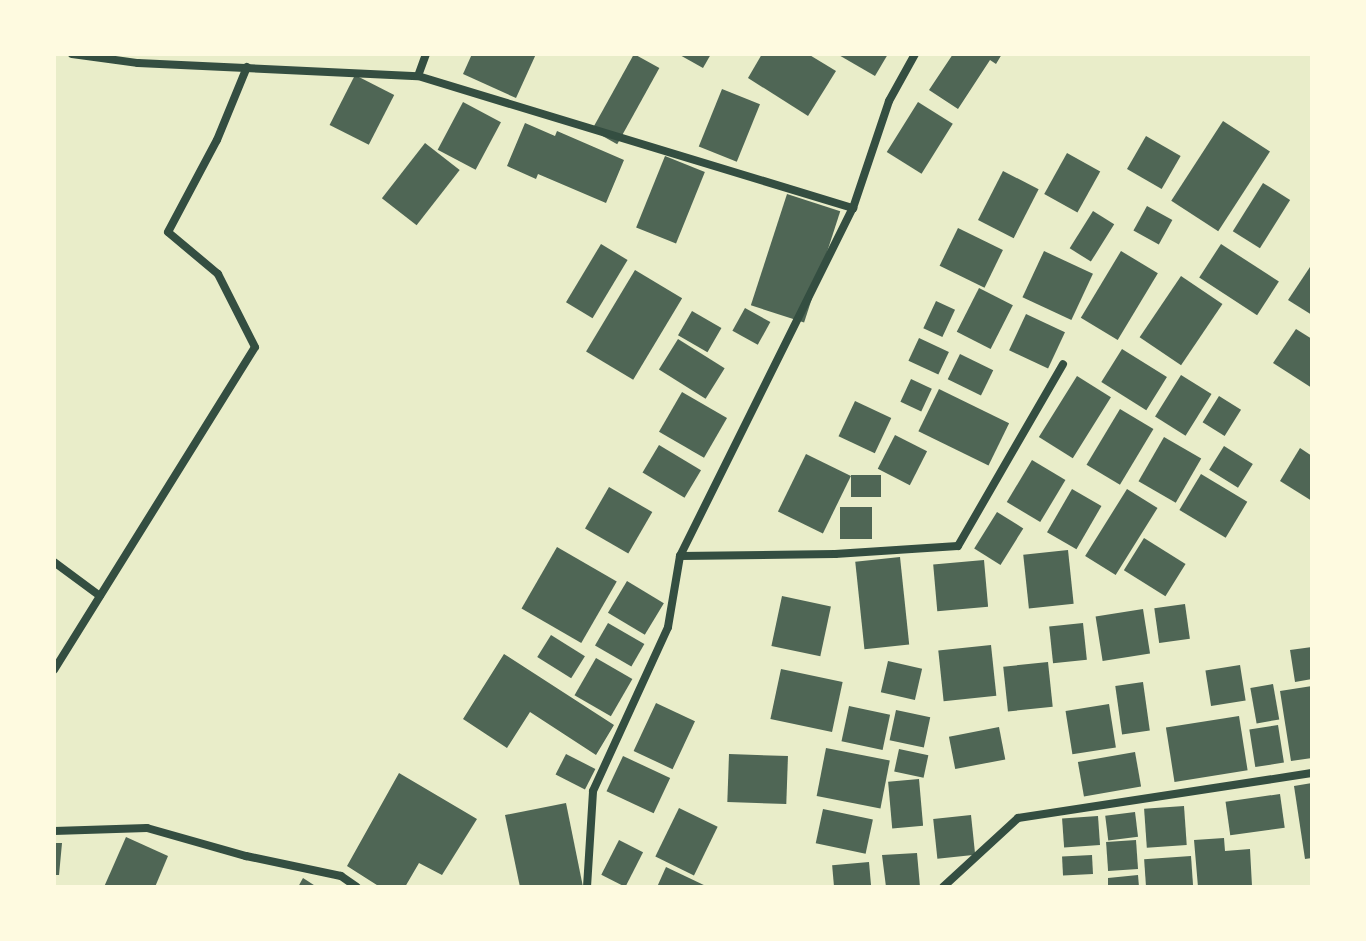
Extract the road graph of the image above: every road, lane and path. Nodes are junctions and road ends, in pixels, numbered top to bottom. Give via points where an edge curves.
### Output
1 (72, 54) edge
2 (426, 54) edge
3 (915, 54) edge
4 (247, 67) junction
5 (418, 76) junction
6 (853, 208) junction
7 (1063, 364) dead end
8 (680, 556) junction
9 (54, 562) edge
10 (100, 596) junction
11 (54, 670) edge
12 (1312, 773) edge
13 (54, 831) edge
14 (357, 887) edge
15 (587, 887) edge
16 (943, 887) edge

1 - 4 street via 138,63
2 - 5 street
3 - 6 street via 889,101
4 - 5 street
4 - 10 street via 217,140 168,232 218,274 255,347
5 - 6 street
6 - 8 street
7 - 8 street via 958,546
8 - 15 street via 668,627 593,791
9 - 10 street
10 - 11 street
12 - 16 street via 1018,818
13 - 14 street via 147,828 341,876

